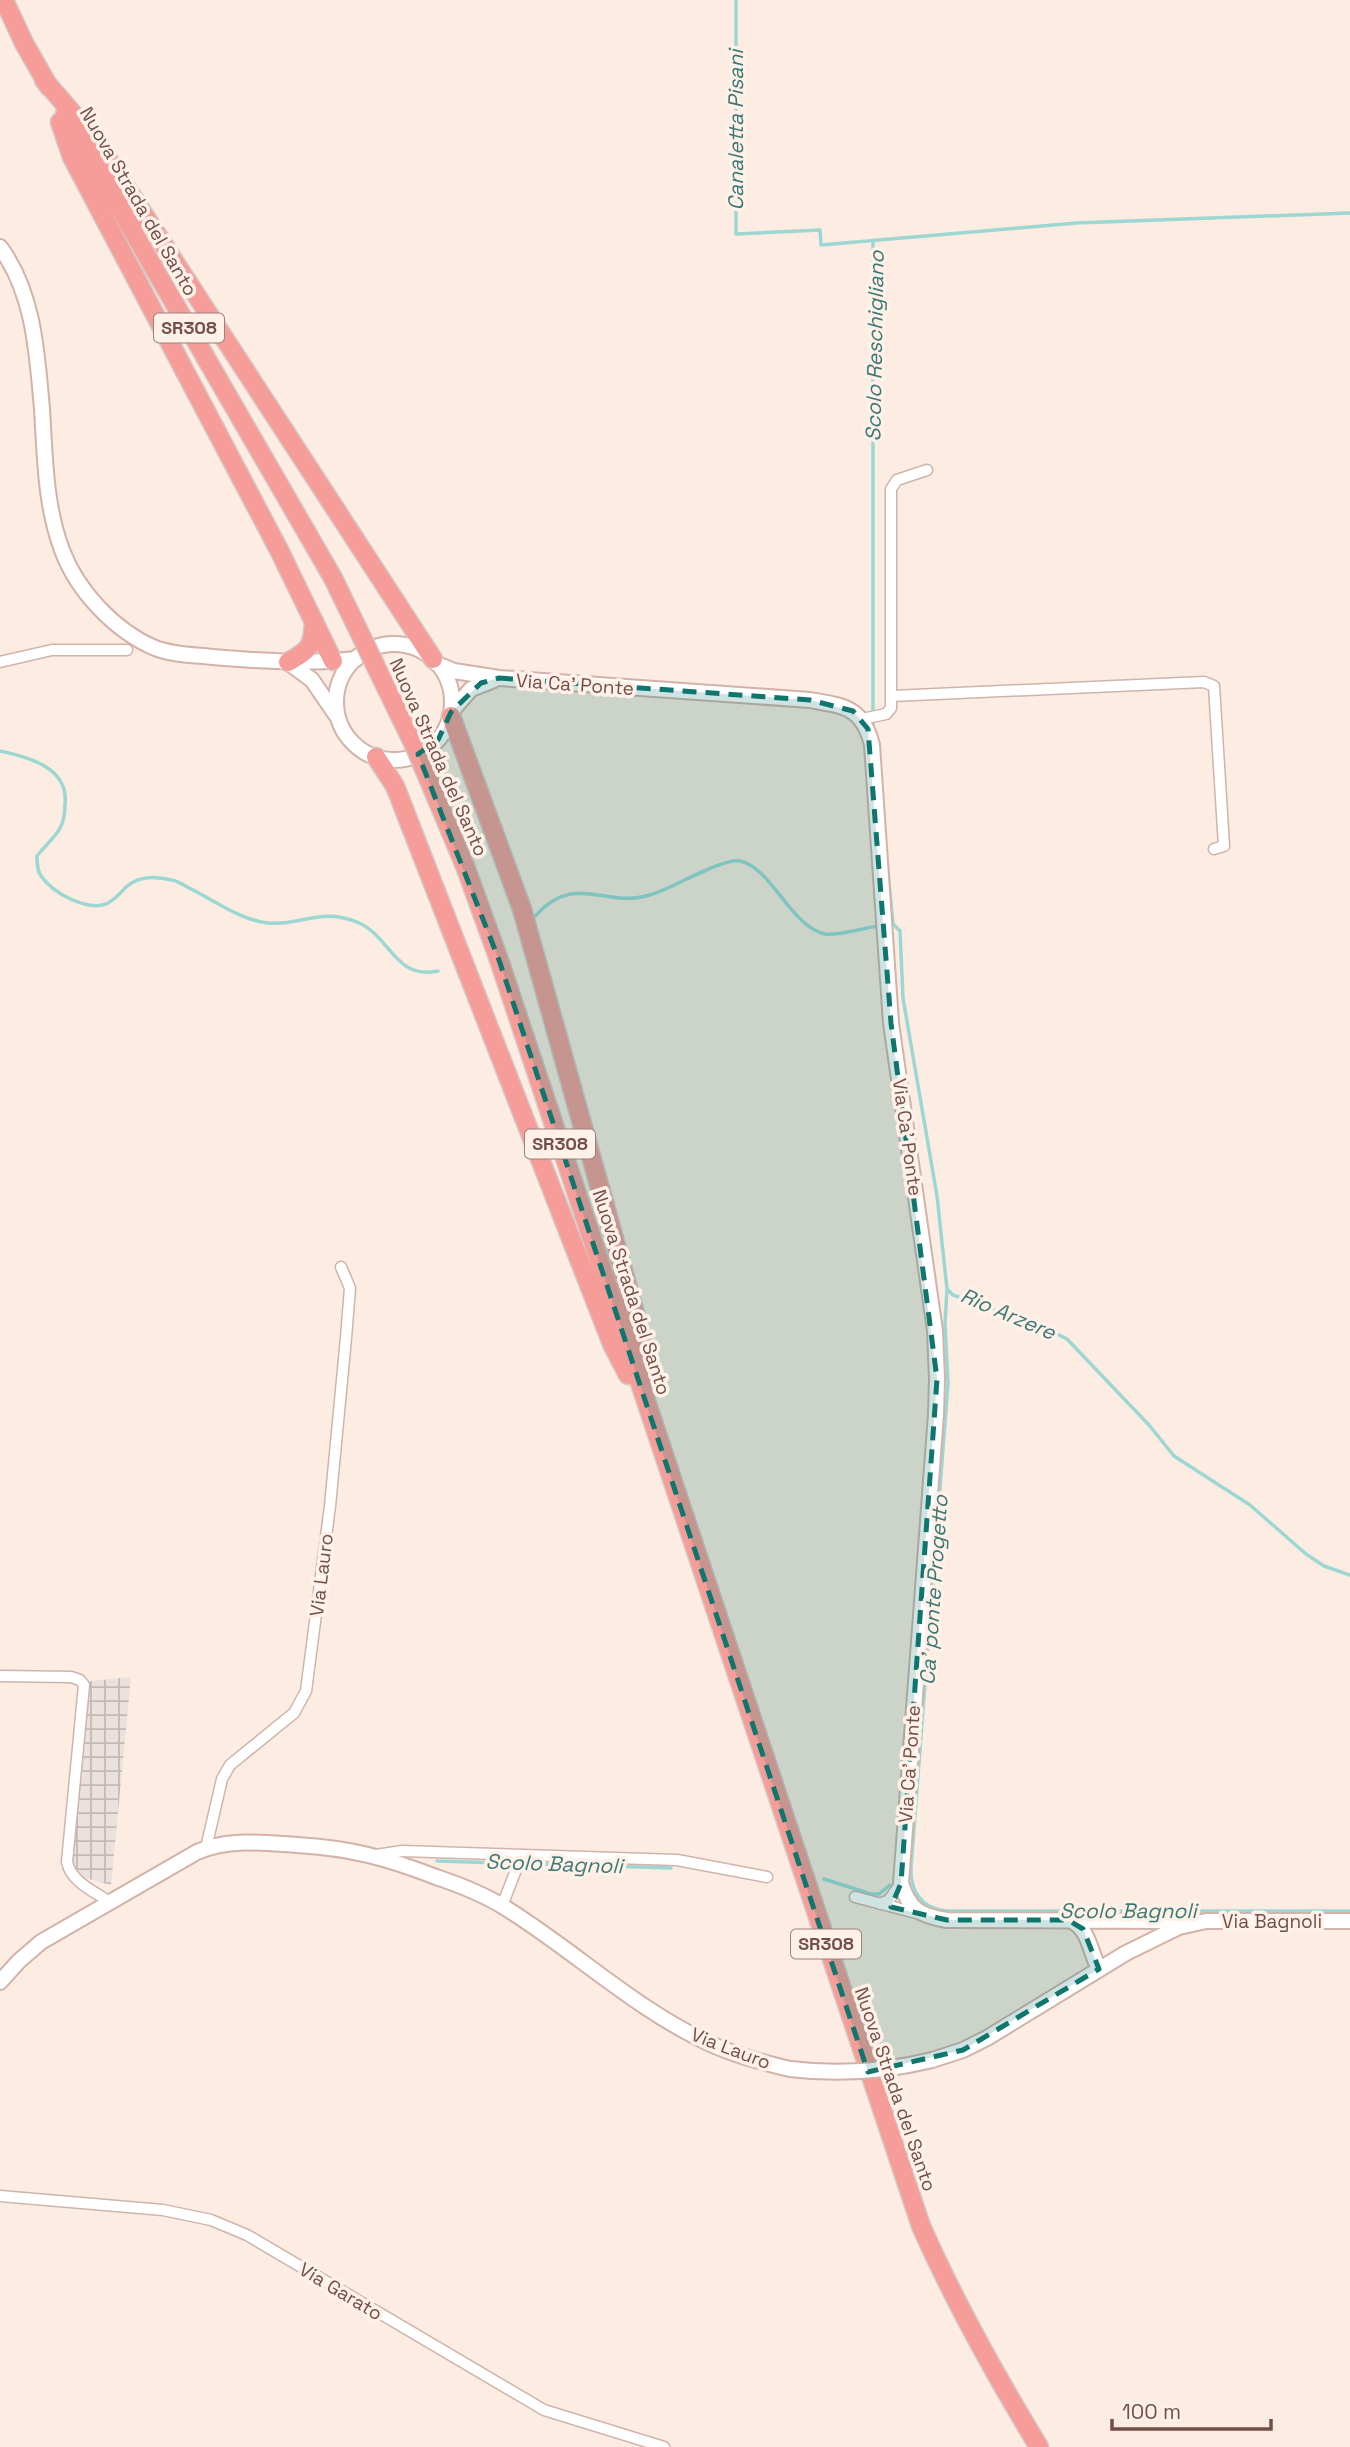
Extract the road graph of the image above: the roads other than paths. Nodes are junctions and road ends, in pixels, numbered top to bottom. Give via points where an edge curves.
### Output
1 (4, 0) edge
2 (44, 80) junction
3 (0, 247) edge
4 (927, 470) dead end
5 (314, 621) junction
6 (127, 650) dead end
7 (356, 659) junction
8 (333, 661) junction
9 (0, 662) edge
10 (288, 662) junction
11 (435, 662) junction
12 (499, 678) junction
13 (340, 684) junction
14 (892, 696) junction
15 (451, 714) junction
16 (862, 719) junction
17 (340, 721) junction
18 (376, 757) junction
19 (1214, 849) dead end
20 (341, 1267) dead end
21 (653, 1424) junction
22 (0, 1676) edge
23 (206, 1848) junction
24 (376, 1855) junction
25 (521, 1857) junction
26 (767, 1877) dead end
27 (901, 1883) junction
28 (855, 1897) dead end
29 (110, 1902) junction
30 (880, 1904) junction
31 (502, 1906) junction
32 (923, 1915) junction
33 (1068, 1920) junction
34 (1350, 1921) edge
35 (1195, 1923) junction
36 (1099, 1969) junction
37 (0, 1982) edge
38 (0, 2196) edge
39 (664, 2447) edge
40 (1039, 2447) edge

1 - 2 highway, Nuova Strada del Santo / SR308
2 - 5 highway via 72,157
2 - 11 highway via 94,138
2 - 21 highway, Nuova Strada del Santo / SR308, bridge via 333,578 405,726 465,866
3 - 10 street via 27,301 35,336 51,511 63,553 78,580 116,623 157,648
4 - 14 street via 897,480 891,489
5 - 8 highway
5 - 10 highway via 310,647
6 - 9 street via 51,650
7 - 8 street
7 - 11 street via 380,646 394,645 408,646
7 - 13 street
8 - 10 street
8 - 13 street
10 - 17 street via 312,680
11 - 12 street, Via Ca' Ponte via 453,671
11 - 15 street via 450,686
12 - 15 street, Via Ca' Ponte via 471,689
12 - 16 street, Via Ca' Ponte via 810,700 841,705
13 - 17 street
14 - 16 street via 886,714
14 - 19 street via 1204,682 1214,686 1224,821 1224,846
15 - 18 street via 446,729 428,749 403,759
15 - 21 highway via 522,909 587,1136 641,1335
16 - 27 street, Via Ca' Ponte via 872,745 891,1023 937,1360
17 - 18 street via 357,747
18 - 21 highway via 395,786 420,848 612,1344
20 - 23 street, Via Lauro via 350,1288 346,1338 306,1691 294,1713 230,1765 222,1779
21 - 40 highway, Nuova Strada del Santo / SR308 via 921,2226 953,2298
22 - 29 street via 71,1678 84,1685 67,1862 77,1880
23 - 24 street, Via Lauro via 253,1842
23 - 29 street, Via Lauro
24 - 25 street, Via Lauro via 402,1851
24 - 31 street, Via Lauro
25 - 26 street, Via Lauro via 677,1860
25 - 31 street
27 - 30 street via 889,1900
27 - 32 street via 908,1901
28 - 30 street, Via Bagnoli
29 - 37 street, Via Lauro via 41,1942
30 - 32 street, Via Bagnoli
31 - 36 street, Via Lauro, bridge via 674,2024 748,2059 815,2072 885,2070 963,2050
32 - 33 street, Via Bagnoli via 947,1920
33 - 35 street, Via Bagnoli
33 - 36 street via 1083,1929
34 - 35 street, Via Bagnoli
35 - 36 street, Via Bagnoli via 1155,1937
38 - 39 street, Via Garato via 163,2210 211,2220 247,2235 544,2410

